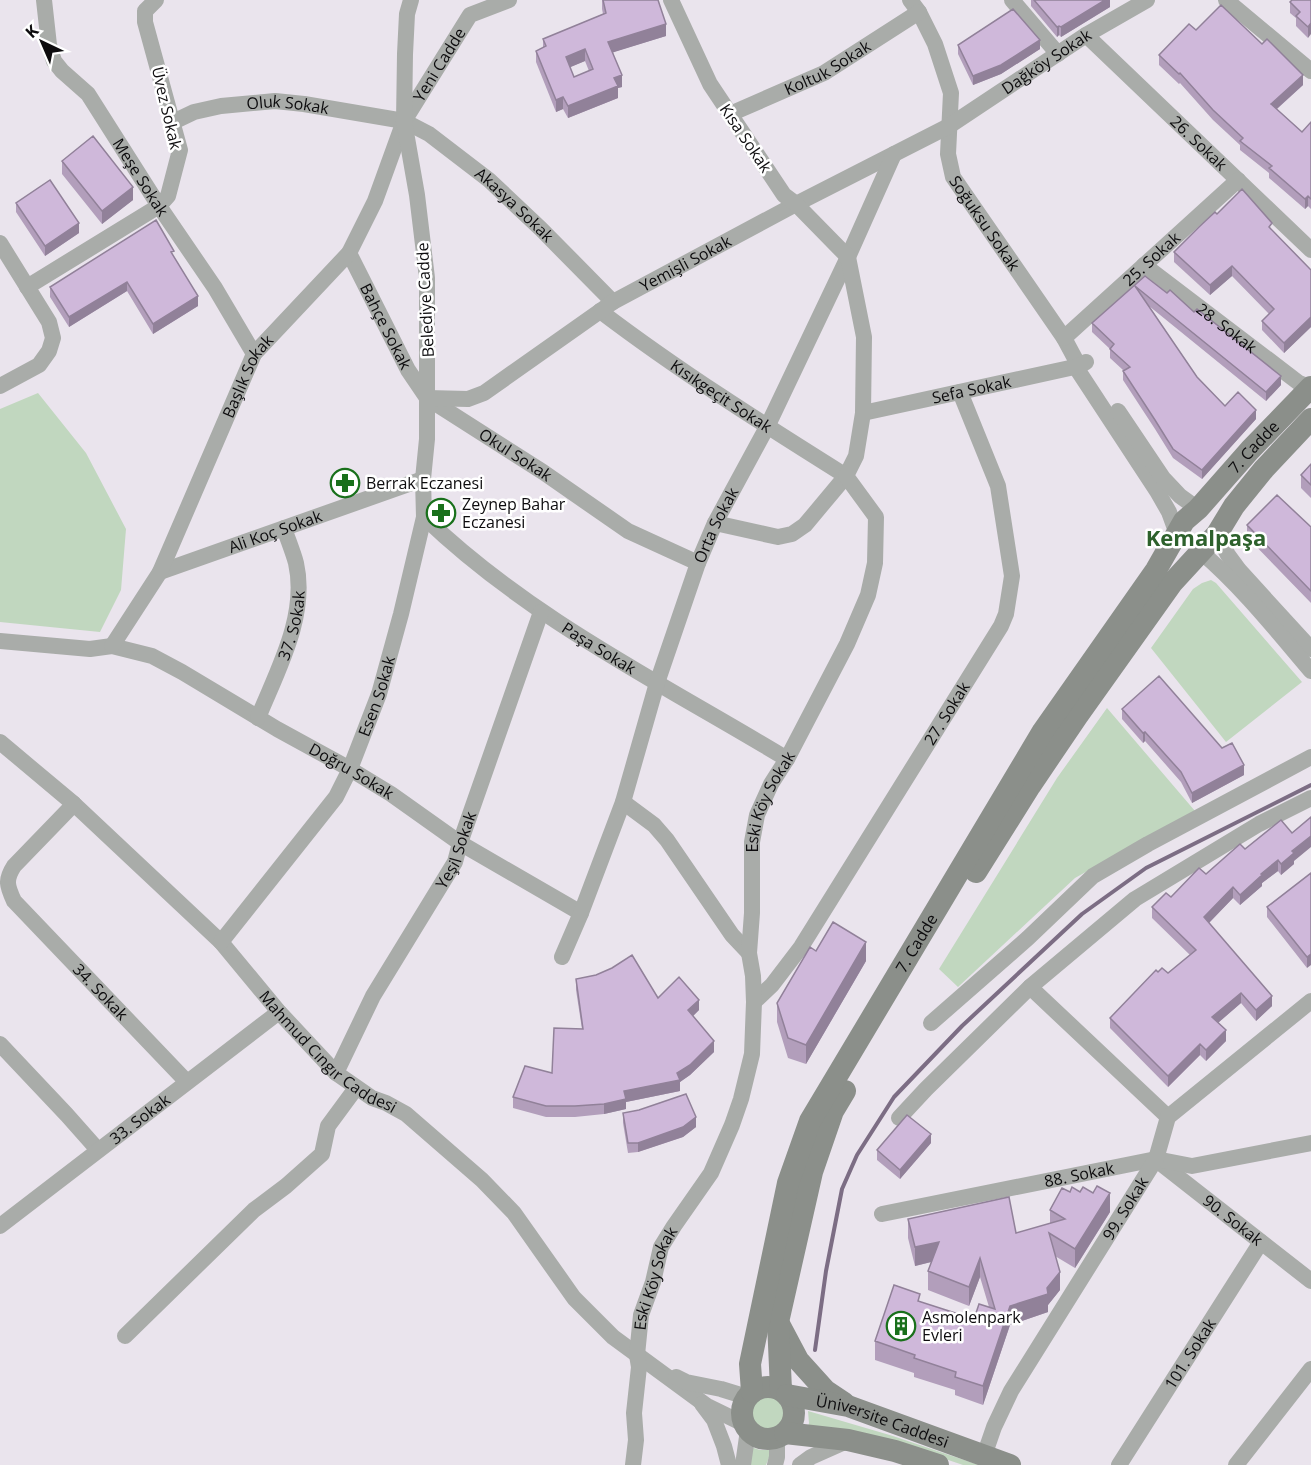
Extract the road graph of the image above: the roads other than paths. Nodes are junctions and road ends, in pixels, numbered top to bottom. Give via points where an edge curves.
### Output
1 (44, 0) edge
2 (156, 0) edge
3 (411, 0) edge
4 (509, 0) edge
5 (671, 0) edge
6 (1012, 0) edge
7 (1147, 0) edge
8 (1226, 0) edge
9 (914, 6) edge
10 (1086, 35) junction
11 (1058, 54) junction
12 (1311, 71) edge
13 (730, 114) junction
14 (172, 122) junction
15 (404, 122) junction
16 (949, 126) junction
17 (894, 154) junction
18 (1238, 180) junction
19 (796, 204) junction
20 (159, 206) junction
21 (0, 243) edge
22 (1311, 250) edge
23 (349, 253) junction
24 (848, 257) junction
25 (1144, 265) junction
26 (27, 287) junction
27 (606, 306) junction
28 (1064, 338) junction
29 (254, 354) junction
30 (1079, 366) junction
31 (0, 386) edge
32 (1311, 387) edge
33 (960, 392) junction
34 (427, 398) junction
35 (863, 413) junction
36 (1311, 419) edge
37 (767, 427) junction
38 (846, 476) junction
39 (423, 479) junction
40 (1198, 509) junction
41 (424, 517) junction
42 (715, 523) junction
43 (284, 528) junction
44 (1177, 534) junction
45 (1217, 534) junction
46 (1201, 552) junction
47 (698, 563) junction
48 (160, 572) junction
49 (541, 612) junction
50 (0, 641) edge
51 (112, 646) junction
52 (1311, 649) edge
53 (1311, 671) edge
54 (657, 683) junction
55 (258, 718) junction
56 (0, 742) edge
57 (1311, 757) edge
58 (787, 759) junction
59 (350, 770) junction
60 (1311, 798) edge
61 (622, 802) junction
62 (74, 804) junction
63 (460, 843) junction
64 (581, 913) junction
65 (220, 942) junction
66 (749, 953) junction
67 (562, 957) dead end
68 (1030, 987) junction
69 (1311, 1001) edge
70 (754, 1002) junction
71 (279, 1012) junction
72 (932, 1023) dead end
73 (0, 1044) edge
74 (336, 1073) junction
75 (187, 1082) junction
76 (356, 1088) junction
77 (1168, 1117) junction
78 (899, 1118) dead end
79 (1311, 1143) edge
80 (98, 1150) junction
81 (1156, 1159) junction
82 (882, 1214) dead end
83 (0, 1226) edge
84 (1261, 1242) junction
85 (1311, 1281) edge
86 (778, 1322) junction
87 (125, 1336) dead end
88 (637, 1354) junction
89 (652, 1364) junction
90 (1311, 1369) edge
91 (784, 1393) junction
92 (750, 1395) junction
93 (698, 1399) junction
94 (848, 1406) junction
95 (746, 1427) junction
96 (781, 1435) junction
97 (848, 1440) junction
98 (984, 1456) junction
99 (633, 1465) edge
100 (729, 1465) edge
101 (743, 1465) edge
102 (775, 1465) edge
103 (800, 1465) edge
104 (938, 1465) edge
105 (1010, 1465) edge
106 (1119, 1465) edge
107 (1236, 1465) edge

1 - 20 street, Meşe Sokak via 54,61 88,94
2 - 14 street, Üvez Sokak via 145,11 145,22
3 - 15 street via 407,14
4 - 15 street, Yeni Cadde via 470,15
5 - 13 street, Kısa Sokak via 710,84
6 - 11 street
7 - 10 street, Dağköy Sokak
8 - 12 street
9 - 13 street, Koltuk Sokak via 824,74
9 - 16 street, Soğuksu Sokak via 935,44 951,93
10 - 11 street, Dağköy Sokak
10 - 18 street, 26. Sokak
11 - 16 street, Dağköy Sokak
13 - 19 street, Kısa Sokak via 784,195
14 - 15 street, Oluk Sokak via 221,106 275,101
14 - 20 street, Üvez Sokak via 180,150 168,195
15 - 23 street, Başlık Sokak via 375,201
15 - 27 street, Akasya Sokak via 429,134 489,180 541,229
15 - 34 street, Belediye Cadde via 427,278
16 - 17 street, Yemişli Sokak
16 - 28 street, Soğuksu Sokak via 948,154 953,177
17 - 19 street, Yemişli Sokak
17 - 24 street, Orta Sokak
18 - 22 street, 26. Sokak
18 - 25 street, 25. Sokak
19 - 24 street, Kısa Sokak
19 - 27 street, Yemişli Sokak
20 - 26 street
20 - 29 street, Meşe Sokak
21 - 26 street
23 - 29 street, Başlık Sokak
23 - 34 street, Bahçe Sokak via 408,370
24 - 35 street via 864,336
24 - 37 street, Orta Sokak
25 - 28 street, 25. Sokak
25 - 32 street, 28. Sokak via 1299,383
26 - 31 street via 49,322 49,351 39,365
27 - 34 street, Yemişli Sokak via 484,393 468,399
27 - 37 street, Kısıkgeçit Sokak via 647,346
28 - 30 street, Soğuksu Sokak
29 - 48 street, Başlık Sokak
30 - 33 street, Sefa Sokak
30 - 40 street, Soğuksu Sokak via 1085,362 1163,478
30 - 44 street, Soğuksu Sokak via 1077,369 1157,491
32 - 40 main road, 7. Cadde
33 - 35 street, Sefa Sokak
33 - 70 street, 27. Sokak via 998,486 1012,576 1006,614 801,947
34 - 39 street, Belediye Cadde
34 - 47 street, Okul Sokak via 628,531
35 - 38 street via 856,456
36 - 45 main road, 7. Cadde via 1264,469
37 - 38 street, Kısıkgeçit Sokak
37 - 42 street, Orta Sokak
38 - 42 street via 806,525 792,534 778,537
38 - 58 street, Eski Köy Sokak via 876,517 875,563 868,596 847,644
39 - 41 street, Esen Sokak
39 - 43 street, Ali Koç Sokak
40 - 44 main road via 1184,521
40 - 45 main road via 1206,514
41 - 49 street, Paşa Sokak via 453,545
41 - 59 street, Esen Sokak via 379,694
42 - 47 street, Orta Sokak
43 - 48 street, Ali Koç Sokak
43 - 55 street, 37. Sokak via 296,564 296,620
44 - 46 main road
44 - 92 main road, 7. Cadde via 1043,731 810,1120 785,1195 750,1364
45 - 46 main road
45 - 52 street via 1239,570
46 - 53 street
46 - 86 main road, 7. Cadde via 1172,583 1030,786 832,1111 812,1172
47 - 54 street, Orta Sokak
48 - 51 street, Başlık Sokak
49 - 54 street, Paşa Sokak
49 - 63 street, Yeşil Sokak
50 - 51 street, Doğru Sokak via 90,649
51 - 55 street, Doğru Sokak via 152,656
54 - 58 street, Paşa Sokak
54 - 61 street, Orta Sokak
55 - 59 street, Doğru Sokak
56 - 62 street, Mahmud Cıngır Caddesi
57 - 72 street via 1093,876
58 - 66 street, Eski Köy Sokak via 771,784 755,824
59 - 63 street, Doğru Sokak
59 - 65 street, Esen Sokak via 336,797
60 - 68 street via 1259,824 1135,899
61 - 64 street, Orta Sokak
61 - 66 street via 654,825 667,840 732,935
62 - 65 street, Mahmud Cıngır Caddesi
62 - 75 street, 34. Sokak via 14,866 8,876 9,890 14,901
63 - 64 street, Doğru Sokak
63 - 74 street, Yeşil Sokak via 455,862 373,996
64 - 67 street, Orta Sokak
65 - 71 street, Mahmud Cıngır Caddesi
66 - 70 street, Eski Köy Sokak
68 - 77 street
68 - 78 street
69 - 77 street
70 - 88 street, Eski Köy Sokak via 752,1054 738,1107 711,1173 661,1247 641,1315
71 - 74 street, Mahmud Cıngır Caddesi
71 - 75 street, 33. Sokak
73 - 80 street
74 - 76 street, Mahmud Cıngır Caddesi
75 - 80 street, 33. Sokak
76 - 87 street via 328,1126 322,1154 254,1210
76 - 88 street, Mahmud Cıngır Caddesi via 406,1114 482,1180 514,1213 574,1298 613,1337
77 - 81 street, 99. Sokak
79 - 81 street, 88. Sokak via 1192,1166
80 - 83 street, 33. Sokak
81 - 82 street, 88. Sokak
81 - 84 street, 90. Sokak
81 - 98 street, 99. Sokak via 1011,1391
84 - 85 street, 90. Sokak
84 - 106 street, 101. Sokak
86 - 91 main road, 7. Cadde
86 - 94 main road via 798,1360 826,1391
88 - 89 street, Mahmud Cıngır Caddesi
88 - 99 street, Eski Köy Sokak
89 - 92 street, Mahmud Cıngır Caddesi via 686,1382
89 - 93 street, Mahmud Cıngır Caddesi
90 - 107 street
91 - 92 main road via 766,1387
91 - 94 main road, Üniversite Caddesi
91 - 96 main road via 794,1407 794,1414
92 - 95 main road via 742,1410
93 - 95 street, Mahmud Cıngır Caddesi
93 - 100 street via 714,1420
94 - 98 main road, Üniversite Caddesi
95 - 96 main road via 761,1439
95 - 101 street
96 - 97 main road, Üniversite Caddesi
96 - 102 street
97 - 103 street
97 - 104 main road, Üniversite Caddesi
98 - 105 main road, Üniversite Caddesi

